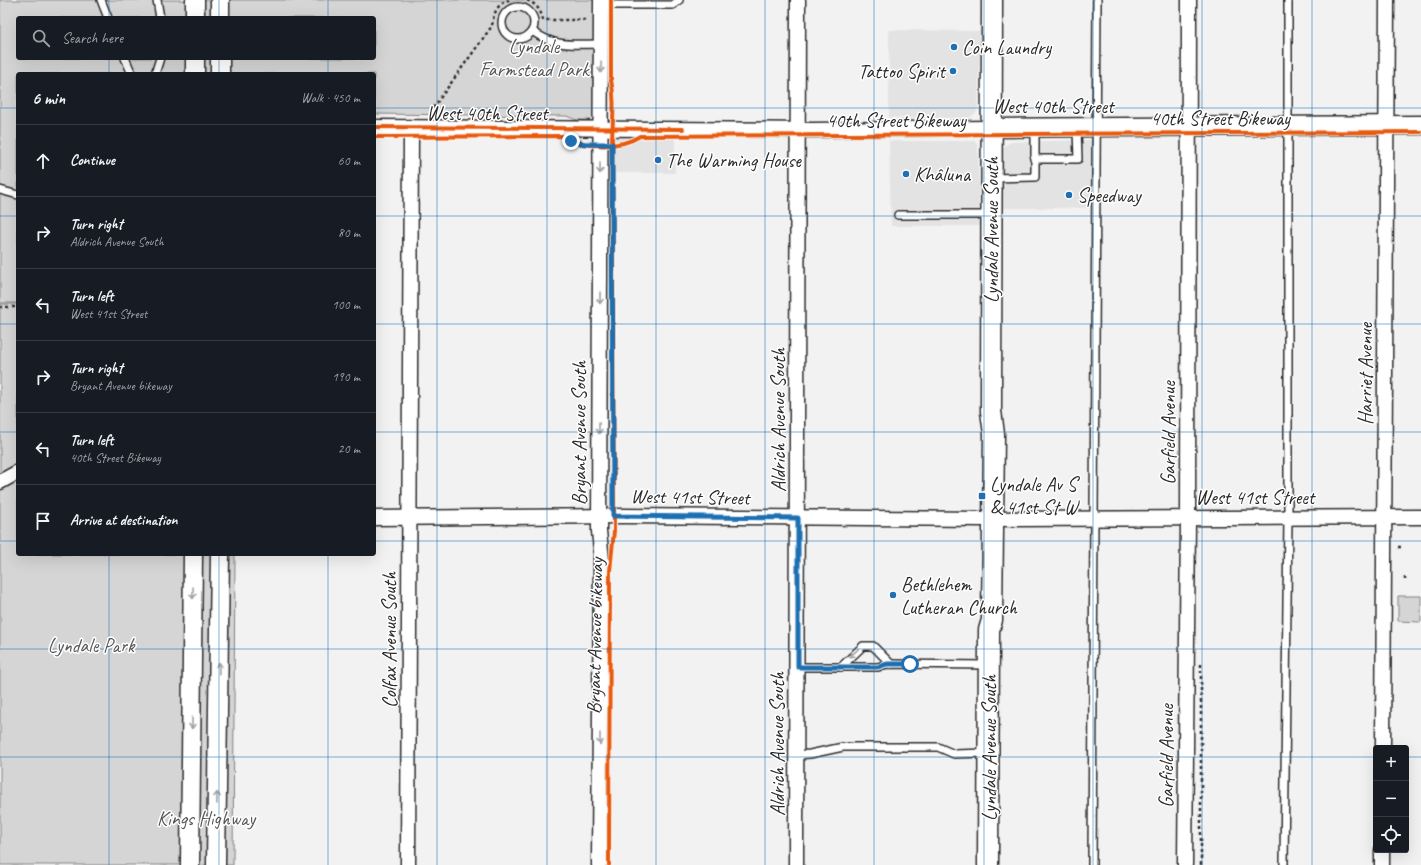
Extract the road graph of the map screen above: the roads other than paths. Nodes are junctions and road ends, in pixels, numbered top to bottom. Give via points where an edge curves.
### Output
1 (101, 0) edge
2 (157, 0) edge
3 (195, 0) edge
4 (220, 0) edge
5 (680, 0) edge
6 (798, 0) edge
7 (992, 0) edge
8 (1097, 0) edge
9 (1189, 0) edge
10 (1288, 0) edge
11 (1387, 0) edge
12 (601, 3) edge
13 (107, 16) edge
14 (160, 16) edge
15 (195, 16) edge
16 (220, 16) edge
17 (532, 31) junction
18 (601, 44) junction
19 (125, 60) edge
20 (159, 60) edge
21 (195, 60) edge
22 (220, 60) edge
23 (131, 72) edge
24 (156, 72) edge
25 (195, 72) edge
26 (220, 72) edge
27 (1386, 126) junction
28 (1421, 126) edge
29 (376, 127) edge
30 (1288, 127) junction
31 (411, 128) junction
32 (991, 128) junction
33 (1035, 128) junction
34 (1086, 128) junction
35 (1188, 128) junction
36 (600, 129) junction
37 (798, 130) junction
38 (1034, 159) junction
39 (991, 178) junction
40 (0, 190) edge
41 (16, 194) edge
42 (898, 215) dead end
43 (991, 215) junction
44 (16, 473) edge
45 (0, 482) edge
46 (599, 516) junction
47 (1288, 517) junction
48 (1385, 517) junction
49 (1421, 517) edge
50 (376, 518) edge
51 (410, 518) junction
52 (798, 518) junction
53 (1095, 518) junction
54 (1188, 518) junction
55 (988, 519) junction
56 (193, 556) edge
57 (220, 556) edge
58 (891, 664) junction
59 (989, 665) junction
60 (798, 667) junction
61 (841, 667) junction
62 (1383, 745) edge
63 (989, 754) junction
64 (797, 755) junction
65 (1382, 853) edge
66 (190, 865) edge
67 (216, 865) edge
68 (408, 865) edge
69 (599, 865) edge
70 (796, 865) edge
71 (988, 865) edge
72 (1092, 865) edge
73 (1185, 865) edge
74 (1284, 865) edge
75 (1382, 865) edge

1 - 13 lane
2 - 14 lane
3 - 15 street
4 - 16 street
5 - 12 lane via 673,4
6 - 37 street, Aldrich Avenue South
7 - 32 main road, Lyndale Avenue South
8 - 34 lane
9 - 35 street, Garfield Avenue
10 - 30 lane
11 - 27 street, Harriet Avenue
12 - 18 street, Bryant Avenue South
17 - 17 lane via 520,39 506,35 501,21 504,14 509,9 523,7 533,17
17 - 18 lane via 544,39 559,44
18 -> 36 street, Bryant Avenue South
19 - 23 lane
20 - 24 lane
21 - 25 street
22 - 26 street
27 - 28 street, West 40th Street
27 - 30 street, West 40th Street
27 - 48 street, Harriet Avenue
29 - 31 street, West 40th Street
30 - 35 street, West 40th Street
30 - 47 lane
31 - 36 street, West 40th Street
31 - 51 street, Colfax Avenue South
32 - 33 street, West 40th Street
32 - 37 street, West 40th Street
32 - 39 main road, Lyndale Avenue South
33 - 34 street, West 40th Street
33 - 38 lane
34 - 35 street, West 40th Street
34 - 38 lane via 1078,159
34 - 53 lane
35 - 54 street, Garfield Avenue
36 - 37 street, West 40th Street
36 -> 46 street, Bryant Avenue South
37 - 52 street, Aldrich Avenue South
38 - 39 lane via 1035,178
39 - 43 main road, Lyndale Avenue South
40 - 41 lane
42 - 43 lane
43 - 55 main road, Lyndale Avenue South via 991,411 994,434
44 - 45 street
46 - 51 street, West 41st Street
46 - 52 street, West 41st Street
46 -> 69 street, Bryant Avenue South
47 - 48 street, West 41st Street
47 - 54 street, West 41st Street
47 - 74 lane
48 - 49 street, West 41st Street
48 - 62 street, Harriet Avenue
50 - 51 street, West 41st Street
51 - 68 street, Colfax Avenue South
52 - 55 street, West 41st Street
52 - 60 street, Aldrich Avenue South
53 - 54 street, West 41st Street
53 - 55 street, West 41st Street
53 - 72 lane
54 - 73 street, Garfield Avenue
55 - 59 main road, Lyndale Avenue South via 992,620 989,630
56 -> 66 street
67 -> 57 street
58 - 59 lane
58 - 61 lane via 878,667
58 -> 61 lane via 873,646 863,646
59 - 63 main road, Lyndale Avenue South
60 - 61 lane
60 - 64 street, Aldrich Avenue South
63 - 64 lane via 954,754 938,747 843,747
63 - 71 main road, Lyndale Avenue South
64 - 70 street, Aldrich Avenue South
65 - 75 street

